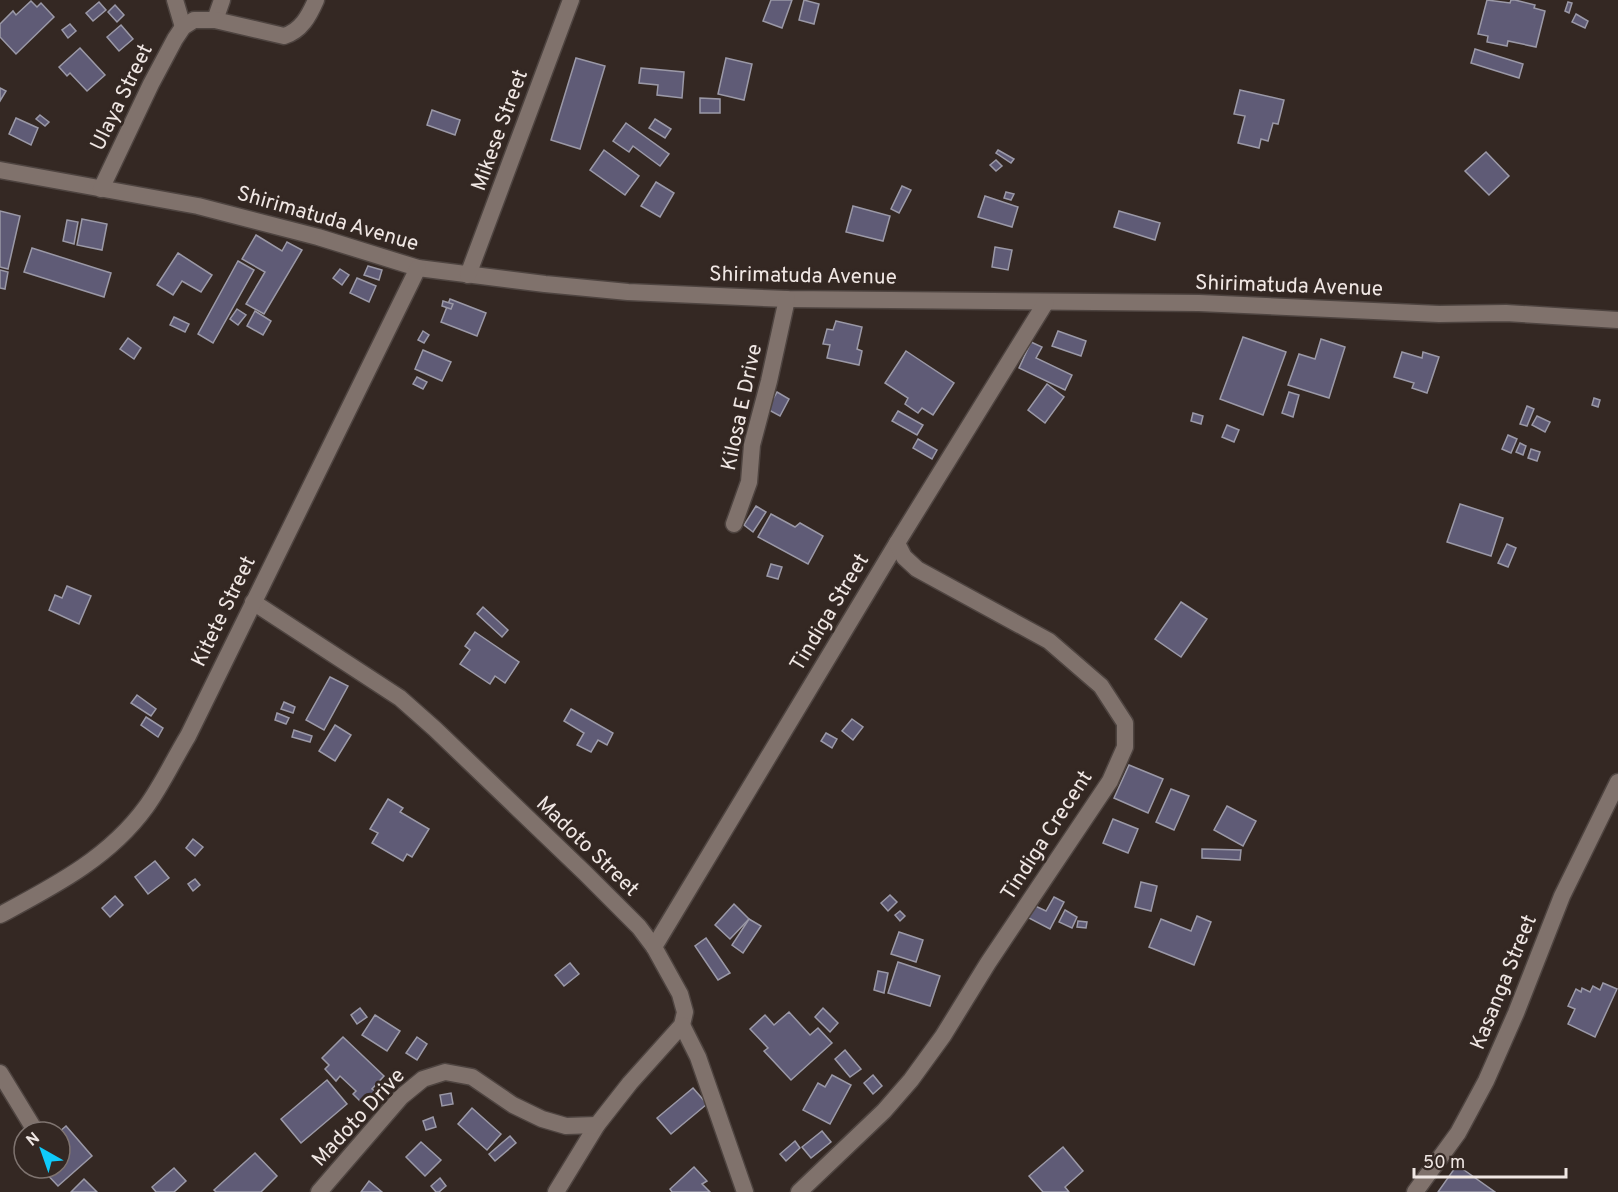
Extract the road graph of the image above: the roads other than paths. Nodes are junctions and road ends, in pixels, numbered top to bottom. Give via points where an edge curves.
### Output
1 (175, 0) edge
2 (222, 0) edge
3 (316, 0) edge
4 (571, 0) edge
5 (215, 20) junction
6 (183, 27) junction
7 (0, 170) edge
8 (102, 189) junction
9 (418, 268) junction
10 (468, 275) junction
11 (788, 299) junction
12 (1046, 302) junction
13 (1618, 320) edge
14 (734, 524) dead end
15 (897, 543) junction
16 (253, 602) junction
17 (1618, 782) edge
18 (0, 915) edge
19 (654, 947) junction
20 (682, 1024) junction
21 (0, 1073) edge
22 (29, 1120) edge
23 (597, 1125) junction
24 (319, 1192) edge
25 (556, 1192) edge
26 (746, 1192) edge
27 (799, 1192) edge
28 (1415, 1192) edge

1 - 6 street
2 - 5 street
3 - 5 street via 302,26 284,36
4 - 10 street, Mikese Street
5 - 6 street via 194,20
6 - 8 street, Ulaya Street via 151,84
7 - 8 street, Shirimatuda Avenue
8 - 9 street, Shirimatuda Avenue via 198,206
9 - 10 street, Shirimatuda Avenue
9 - 16 street, Kitete Street
10 - 11 street, Shirimatuda Avenue via 628,292
11 - 12 street, Shirimatuda Avenue
11 - 14 street, Kilosa E Drive via 752,445 749,482
12 - 13 street, Shirimatuda Avenue via 1198,303
12 - 15 street, Tindiga Street
15 - 19 street, Tindiga Street
15 - 27 street, Tindiga Crecent via 917,569 1049,641 1101,686 1125,723 1125,747 1110,781 911,1080
16 - 18 street, Kitete Street via 188,736 147,806 127,831 87,866
16 - 19 street, Madoto Street via 400,698 585,873
17 - 28 street, Kasanga Street via 1562,896 1486,1081 1458,1133
19 - 20 street, Madoto Street via 680,994 685,1012
20 - 23 street
20 - 26 street via 698,1057
21 - 22 street
23 - 24 street, Madoto Drive via 566,1126 542,1119 472,1077 446,1072 423,1078 401,1097
23 - 25 street

